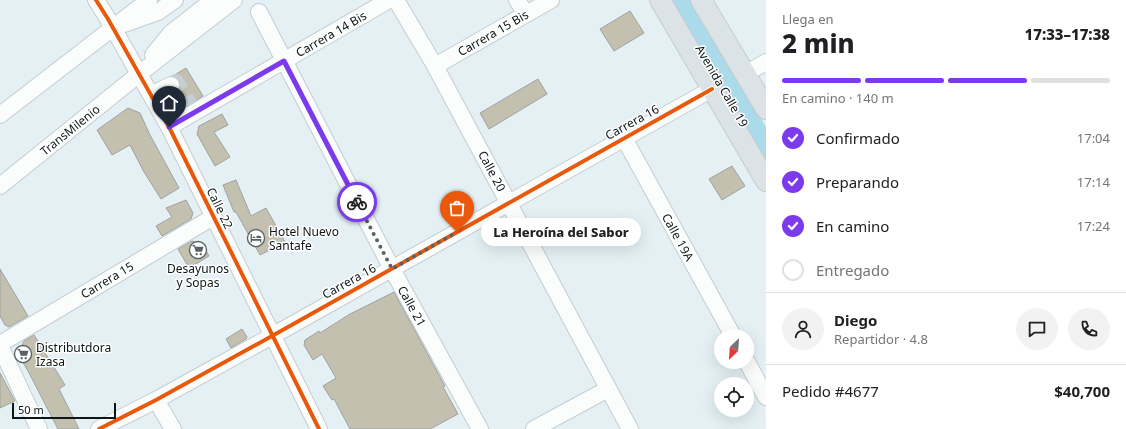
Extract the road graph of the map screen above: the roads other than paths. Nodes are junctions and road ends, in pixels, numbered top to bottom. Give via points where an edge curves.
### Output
1 (96, 0) edge
2 (149, 0) edge
3 (175, 0) edge
4 (213, 0) edge
5 (234, 0) edge
6 (388, 0) edge
7 (396, 0) edge
8 (518, 0) edge
9 (551, 0) edge
10 (660, 0) edge
11 (701, 0) edge
12 (259, 12) dead end
13 (526, 14) junction
14 (113, 27) junction
15 (284, 61) junction
16 (766, 62) edge
17 (435, 66) junction
18 (139, 74) junction
19 (745, 74) junction
20 (171, 85) dead end
21 (712, 89) junction
22 (151, 96) junction
23 (766, 109) edge
24 (0, 115) edge
25 (169, 127) junction
26 (624, 138) junction
27 (766, 181) edge
28 (0, 186) edge
29 (509, 203) junction
30 (213, 217) junction
31 (392, 269) junction
32 (729, 329) edge
33 (272, 336) junction
34 (0, 345) edge
35 (751, 369) edge
36 (608, 389) junction
37 (766, 397) edge
38 (156, 400) junction
39 (40, 429) edge
40 (99, 429) edge
41 (173, 429) edge
42 (319, 429) edge
43 (480, 429) edge
44 (534, 429) edge
45 (630, 429) edge

1 - 14 street, Calle 22
2 - 14 street
3 - 14 street via 158,12
4 - 18 street, TransMilenio via 171,32
5 - 18 street, TransMilenio
6 - 15 street, Carrera 14 Bis
7 - 17 street, Calle 20
8 - 13 street
9 - 13 street, Carrera 15 Bis
10 - 21 main road, Avenida Calle 19
11 - 19 main road
12 - 15 street, Calle 21
13 - 17 street, Carrera 15 Bis
14 - 18 street, Calle 22
14 - 24 street
15 - 25 street, Carrera 14 Bis via 193,109
15 - 31 street, Calle 21
16 - 19 street
17 - 29 street, Calle 20
18 - 22 street, Calle 22
18 - 28 street, TransMilenio
19 - 23 main road
20 - 22 street
21 - 26 street, Carrera 16
21 - 27 main road, Avenida Calle 19
22 - 25 street, Calle 22
25 - 30 street, Calle 22
26 - 29 street, Carrera 16
26 - 32 street, Calle 19A
29 - 31 street, Carrera 16
29 - 36 street, Calle 20
30 - 33 street, Calle 22
30 - 34 street, Carrera 15
31 - 33 street, Carrera 16
31 - 43 street, Calle 21
33 - 38 street, Carrera 16
33 - 42 street, Calle 22
34 - 39 street
35 - 37 street
36 - 44 street
36 - 45 street, Calle 20
38 - 40 street, Carrera 16
38 - 41 street

